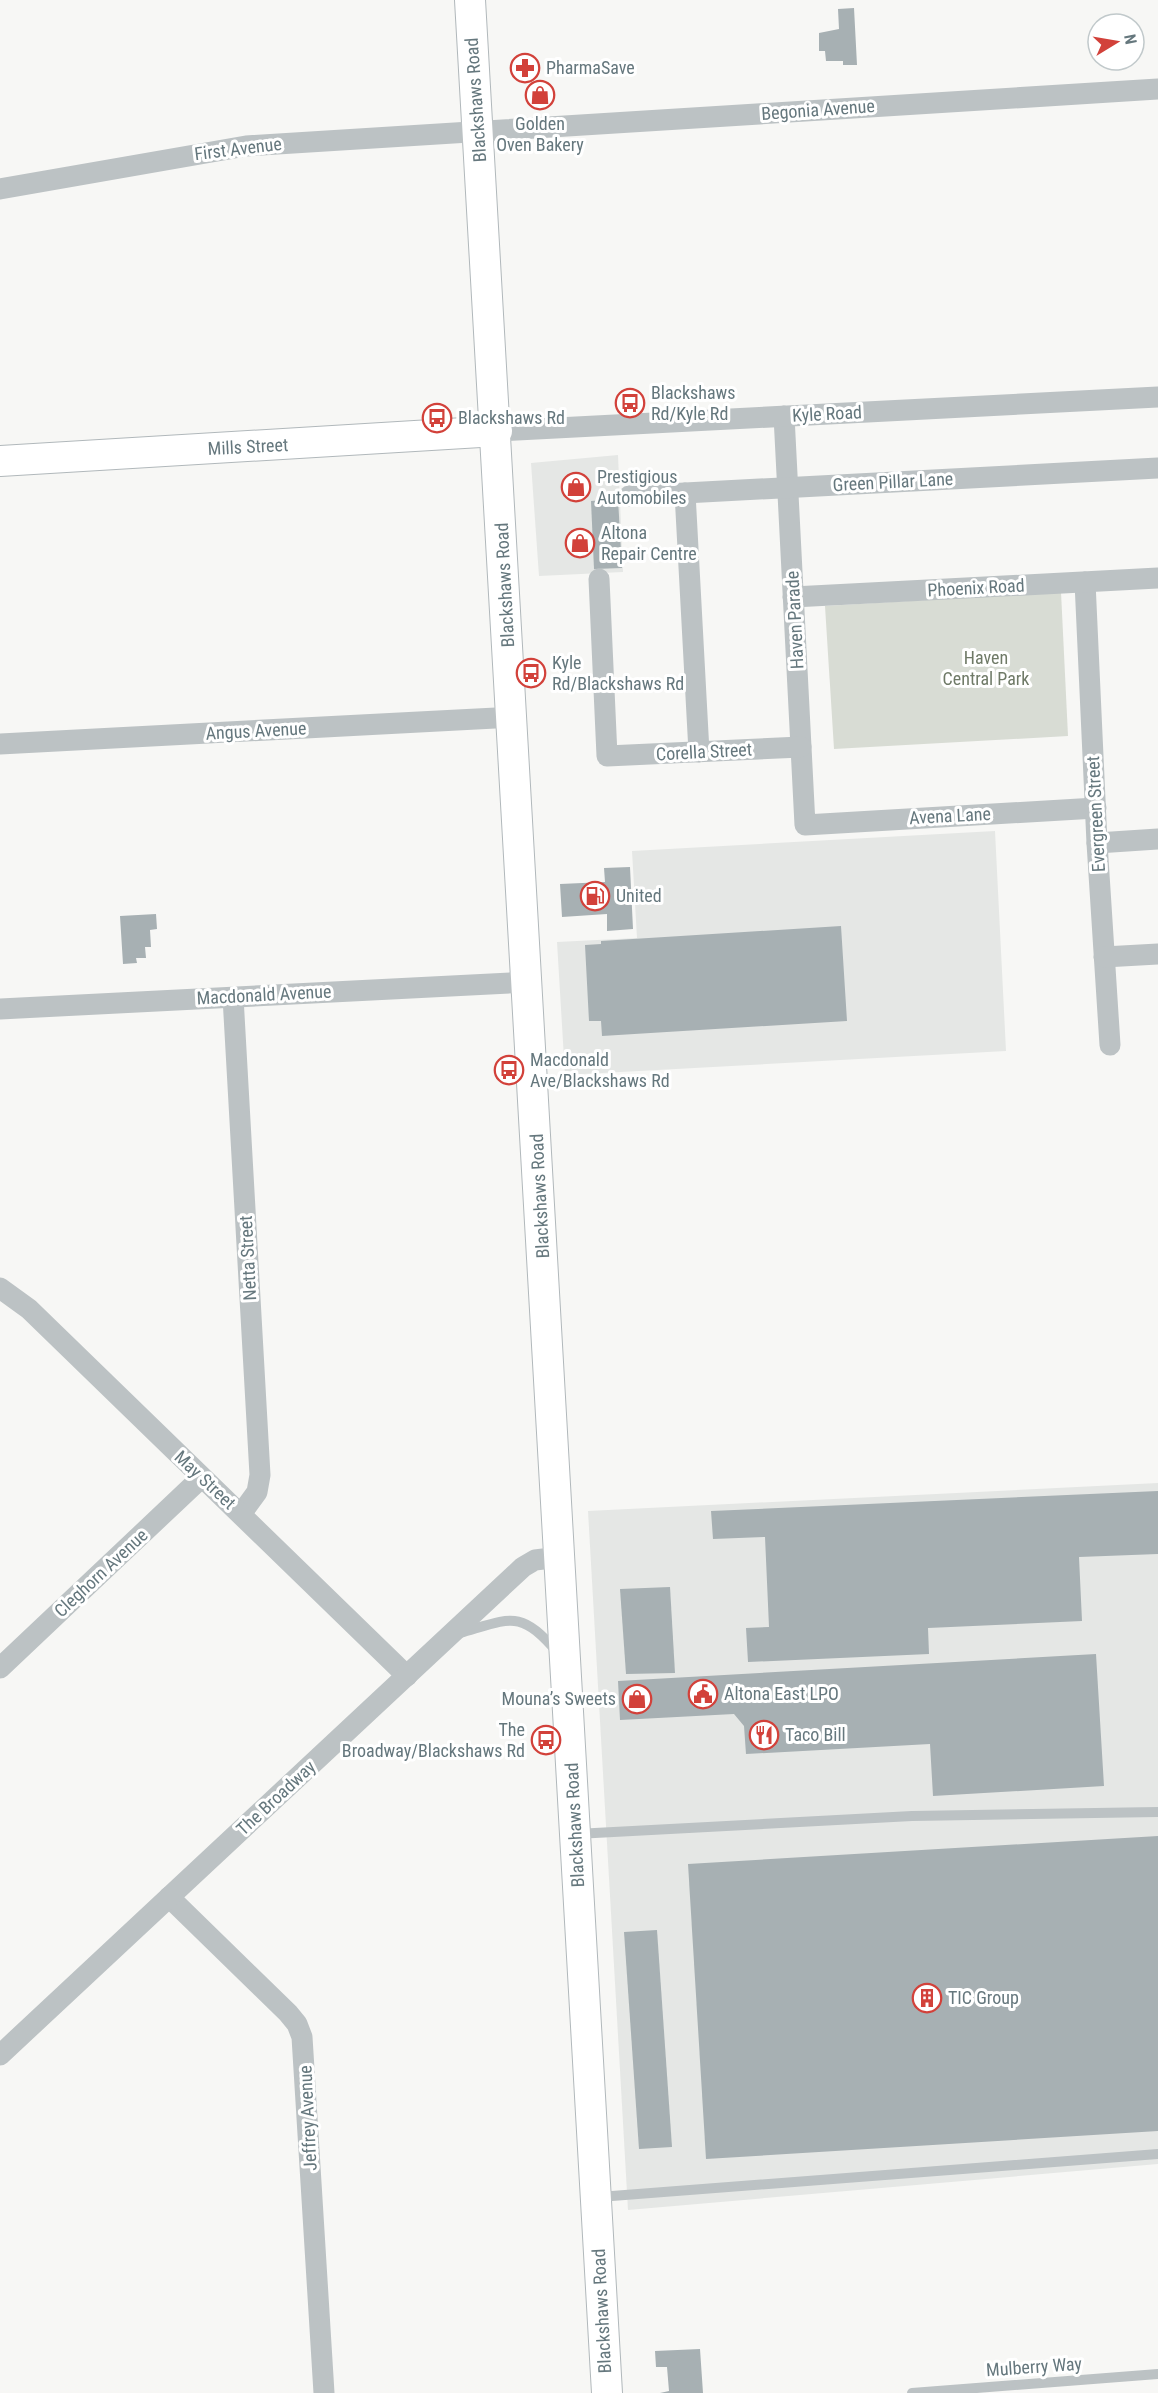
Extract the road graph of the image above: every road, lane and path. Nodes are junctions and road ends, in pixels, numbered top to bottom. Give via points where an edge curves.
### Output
1 (470, 0) edge
2 (1158, 90) edge
3 (478, 131) junction
4 (0, 189) edge
5 (1158, 397) edge
6 (784, 416) junction
7 (497, 431) junction
8 (0, 461) edge
9 (1158, 468) edge
10 (788, 488) junction
11 (685, 493) junction
12 (629, 496) dead end
13 (1158, 578) edge
14 (599, 579) dead end
15 (1085, 582) junction
16 (793, 597) junction
17 (513, 717) junction
18 (0, 744) edge
19 (801, 747) junction
20 (699, 752) junction
21 (1096, 808) junction
22 (805, 825) joint
23 (1158, 839) edge
24 (1097, 843) junction
25 (1158, 954) edge
26 (1104, 957) junction
27 (528, 982) junction
28 (233, 997) junction
29 (0, 1009) edge
30 (1110, 1046) dead end
31 (0, 1288) edge
32 (201, 1478) junction
33 (241, 1514) junction
34 (560, 1557) junction
35 (446, 1638) junction
36 (566, 1663) junction
37 (0, 1668) edge
38 (406, 1676) junction
39 (1158, 1812) edge
40 (576, 1834) junction
41 (169, 1897) junction
42 (0, 2055) edge
43 (1158, 2154) edge
44 (596, 2197) junction
45 (1158, 2374) edge
46 (324, 2393) edge
47 (607, 2393) edge
48 (912, 2393) edge

1 - 3 main road, Blackshaws Road
2 - 3 street, Begonia Avenue
3 - 4 street, First Avenue via 246,146
3 - 7 main road, Blackshaws Road
5 - 6 street, Kyle Road
6 - 7 street, Kyle Road
6 - 10 street, Haven Parade
7 - 8 main road, Mills Street
7 - 17 main road, Blackshaws Road
9 - 10 street, Green Pillar Lane
10 - 11 street, Green Pillar Lane
10 - 16 street, Haven Parade
11 - 12 street, Green Pillar Lane
11 - 20 street
13 - 15 street, Phoenix Road
14 - 20 street, Corella Street via 607,756
15 - 16 street, Phoenix Road
15 - 21 street, Evergreen Street
16 - 19 street, Haven Parade
17 - 18 street, Angus Avenue
17 - 27 main road, Blackshaws Road
19 - 20 street, Corella Street
19 - 22 street, Haven Parade
21 - 22 street, Avena Lane
21 - 24 street, Evergreen Street
23 - 24 street
24 - 26 street, Evergreen Street
25 - 26 street
26 - 30 street, Evergreen Street
27 - 28 street, Macdonald Avenue
27 - 34 main road, Blackshaws Road
28 - 29 street, Macdonald Avenue
28 - 33 street, Netta Street via 260,1475 257,1492
31 - 32 street, May Street via 29,1308
32 - 33 street, May Street
32 - 37 street, Cleghorn Avenue
33 - 38 street, May Street
34 - 35 street, The Broadway via 535,1560 523,1568
34 - 36 main road, Blackshaws Road
35 - 36 lane via 516,1620 539,1631
35 - 38 street, The Broadway
36 - 40 main road, Blackshaws Road
38 - 41 street, The Broadway
39 - 40 lane via 912,1816
40 - 44 main road, Blackshaws Road
41 - 42 street, The Broadway
41 - 46 street, Jeffrey Avenue via 288,2013 302,2037
43 - 44 lane
44 - 47 main road, Blackshaws Road
45 - 48 lane, Mulberry Way

